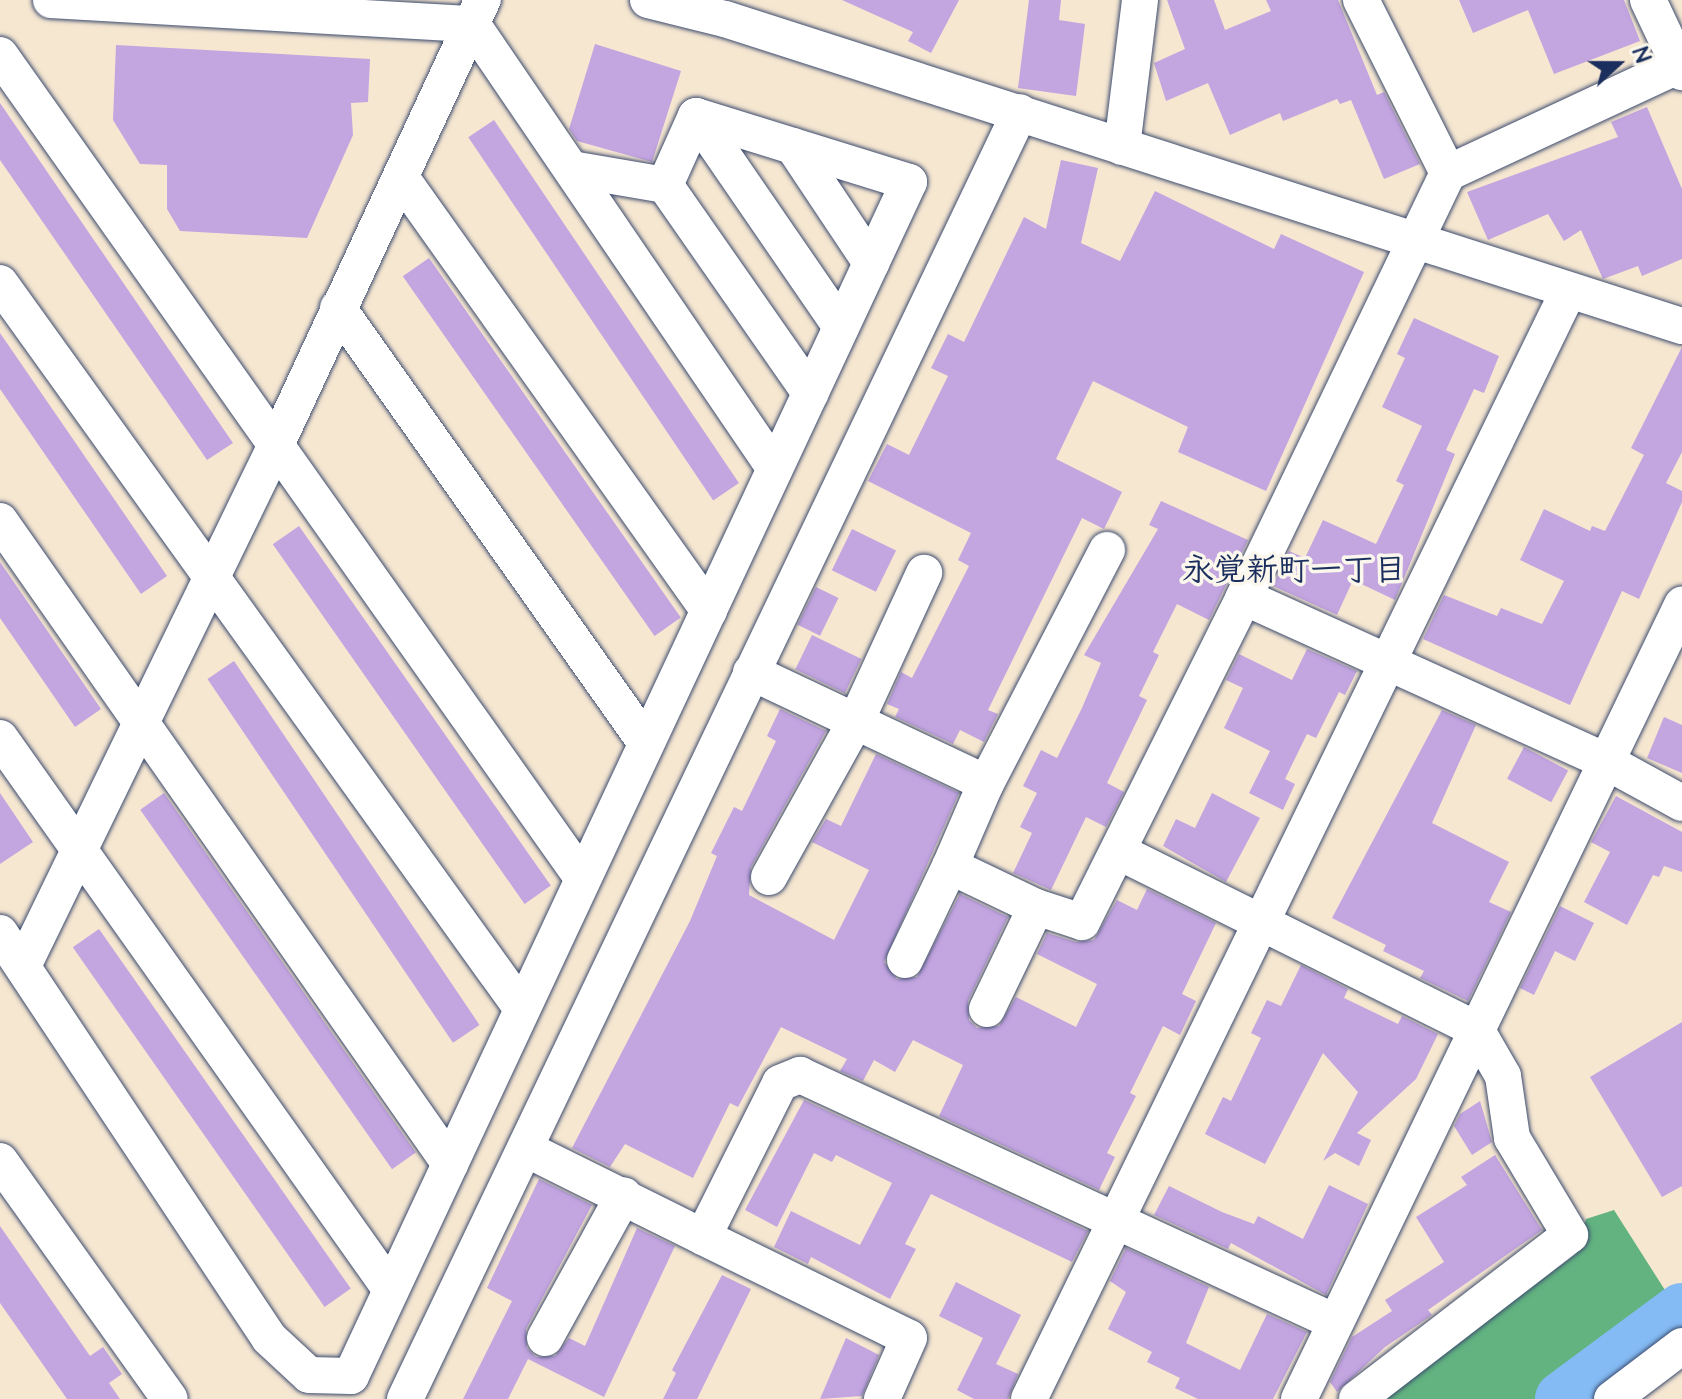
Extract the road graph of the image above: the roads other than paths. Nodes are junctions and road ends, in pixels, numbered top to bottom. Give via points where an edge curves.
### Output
1 (51, 0) edge
2 (648, 0) edge
3 (1140, 0) edge
4 (1361, 0) edge
5 (1648, 0) edge
6 (737, 10) edge
7 (478, 12) edge
8 (0, 55) edge
9 (1681, 67) edge
10 (1020, 112) junction
11 (696, 116) junction
12 (793, 146) junction
13 (1122, 147) junction
14 (571, 169) junction
15 (1448, 173) junction
16 (402, 179) junction
17 (665, 185) junction
18 (1413, 243) junction
19 (871, 263) junction
20 (0, 283) edge
21 (1568, 292) junction
22 (338, 308) junction
23 (1682, 326) edge
24 (841, 327) junction
25 (810, 393) junction
26 (276, 445) junction
27 (775, 469) junction
28 (0, 521) edge
29 (1107, 550) dead end
30 (210, 573) junction
31 (924, 573) dead end
32 (1244, 597) junction
33 (1682, 605) edge
34 (709, 611) junction
35 (1385, 662) junction
36 (751, 672) junction
37 (857, 719) junction
38 (140, 721) junction
39 (0, 738) edge
40 (646, 743) junction
41 (1607, 762) junction
42 (986, 783) junction
43 (1682, 803) edge
44 (78, 851) junction
45 (1121, 853) junction
46 (950, 866) junction
47 (769, 877) dead end
48 (583, 879) junction
49 (1036, 907) junction
50 (1260, 920) junction
51 (0, 933) edge
52 (905, 960) dead end
53 (23, 966) junction
54 (522, 1009) junction
55 (987, 1009) dead end
56 (1476, 1029) junction
57 (526, 1149) junction
58 (0, 1161) edge
59 (450, 1164) junction
60 (624, 1195) junction
61 (1112, 1222) junction
62 (703, 1237) junction
63 (391, 1290) junction
64 (1335, 1322) junction
65 (545, 1338) dead end
66 (1682, 1346) edge
67 (170, 1399) edge
68 (405, 1399) edge
69 (882, 1399) edge
70 (1029, 1399) edge
71 (1299, 1399) edge
72 (1357, 1399) edge
73 (1612, 1399) edge

1 - 7 street
2 - 6 street
3 - 13 street
4 - 15 street
5 - 9 street
6 - 10 street
7 - 14 street
7 - 16 street
8 - 26 street
9 - 15 street
10 - 13 street
10 - 36 street
11 - 12 street
11 - 17 street
11 - 24 street
12 - 19 street
12 - 19 street via 909,182
13 - 18 street
14 - 17 street
14 - 27 street
15 - 18 street
16 - 22 street
16 - 34 street
17 - 25 street
18 - 21 street
18 - 32 street
19 - 24 street
20 - 30 street
21 - 23 street
21 - 35 street
22 - 26 street
22 - 40 street
24 - 25 street
25 - 27 street
26 - 30 street
26 - 48 street
27 - 34 street
28 - 38 street
29 - 42 street
30 - 38 street
30 - 54 street
31 - 37 street
32 - 35 street
32 - 45 street
33 - 41 street
34 - 40 street
35 - 41 street
35 - 50 street
36 - 37 street
36 - 57 street
37 - 42 street
37 - 47 street
38 - 44 street
38 - 59 street
39 - 44 street
40 - 48 street
41 - 43 street
41 - 56 street
42 - 46 street
44 - 53 street
44 - 63 street
45 - 49 street via 1082,922
45 - 50 street
46 - 49 street
46 - 52 street
48 - 54 street
49 - 55 street
50 - 56 street
50 - 61 street
51 - 53 street
53 - 63 street via 269,1338 309,1375 351,1376
54 - 59 street
56 - 64 street
56 - 72 street via 1503,1076 1512,1138 1570,1235
57 - 60 street
57 - 68 street
58 - 67 street
59 - 63 street
60 - 62 street
60 - 65 street
61 - 62 street via 800,1075 780,1083
61 - 64 street
61 - 70 street
62 - 69 street via 909,1338
64 - 71 street
66 - 73 street

